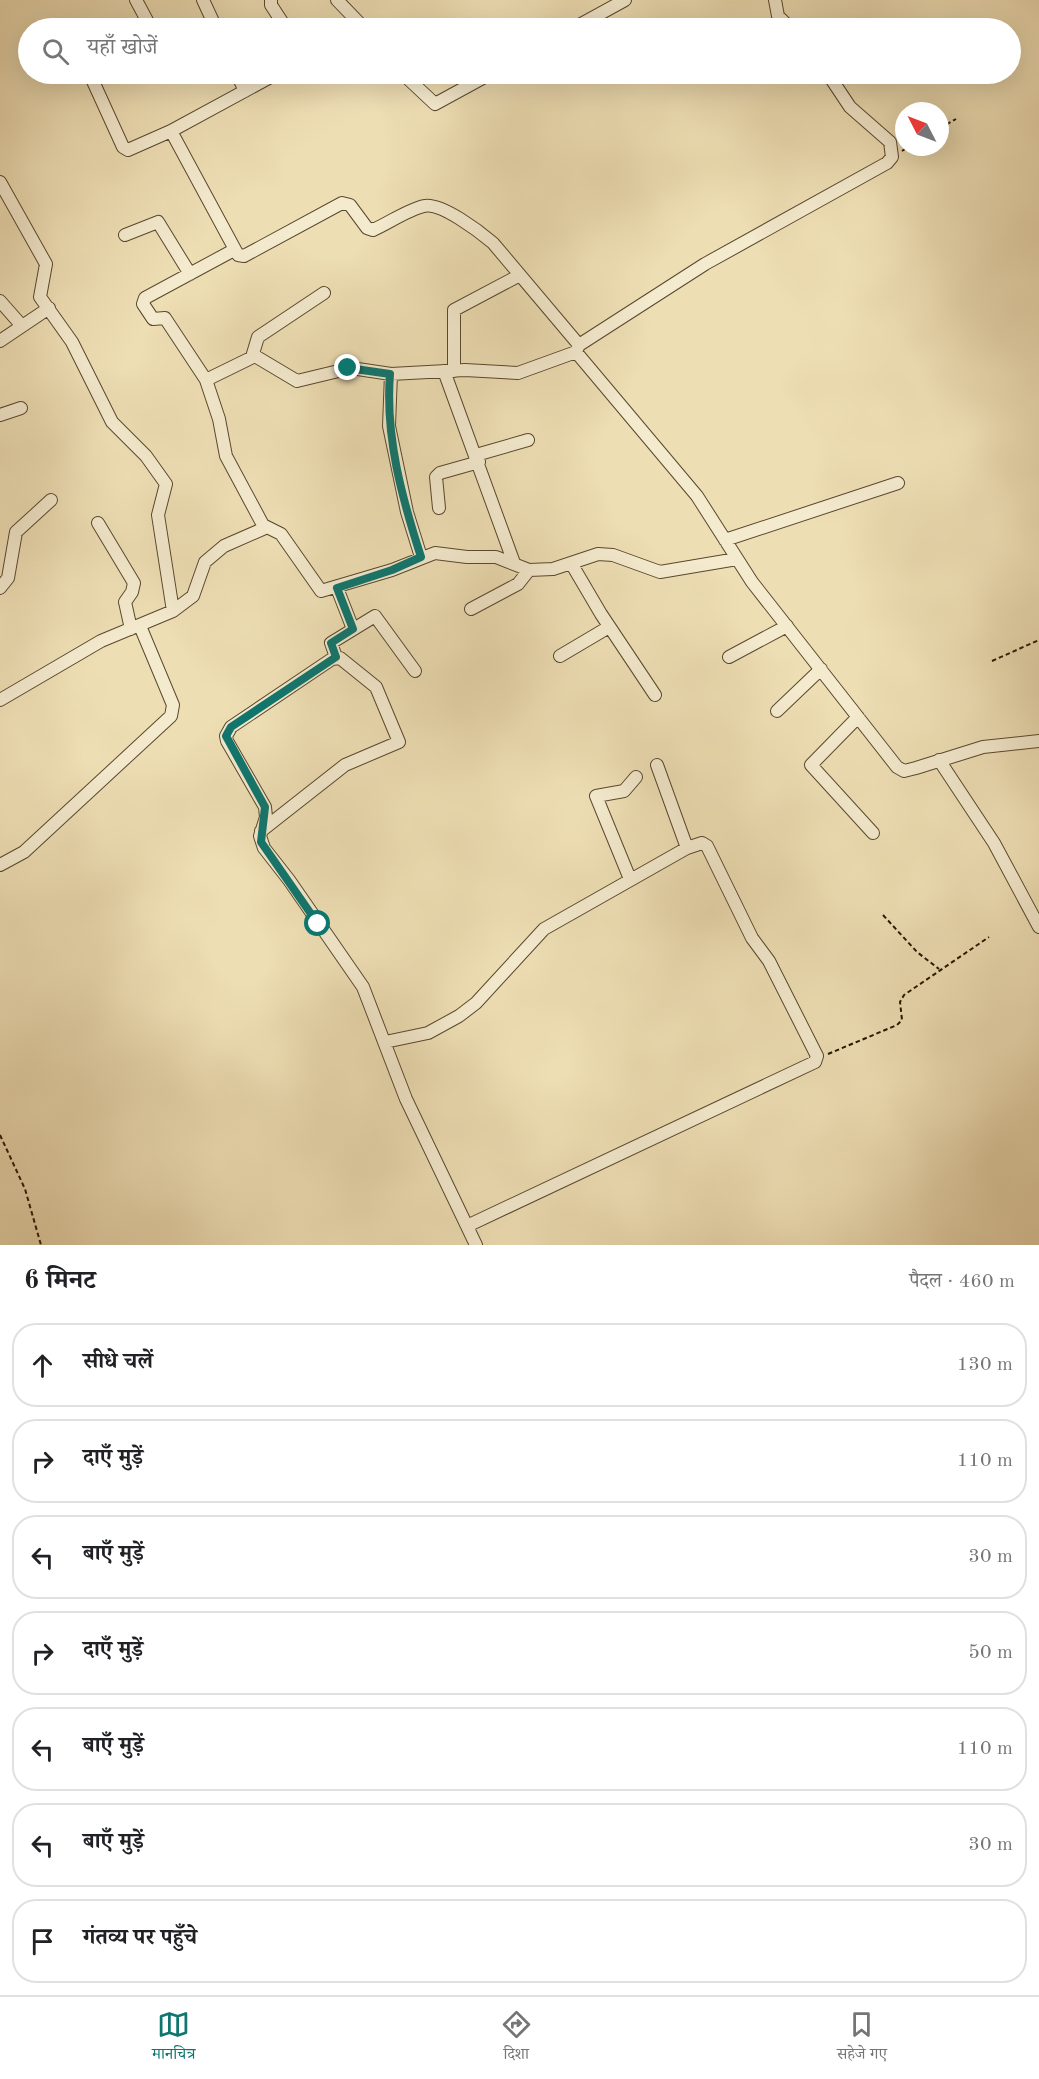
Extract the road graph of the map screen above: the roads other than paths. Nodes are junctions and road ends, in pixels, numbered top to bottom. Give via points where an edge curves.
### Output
1 (136, 0) edge
2 (203, 0) edge
3 (271, 0) edge
4 (337, 0) edge
5 (625, 0) edge
6 (775, 0) edge
7 (146, 18) edge
8 (211, 18) edge
9 (279, 18) edge
10 (354, 18) edge
11 (592, 18) edge
12 (780, 18) edge
13 (94, 84) edge
14 (242, 84) edge
15 (258, 84) edge
16 (414, 84) edge
17 (472, 84) edge
18 (835, 84) edge
19 (245, 91) junction
20 (171, 131) junction
21 (0, 182) edge
22 (125, 235) dead end
23 (234, 250) junction
24 (190, 274) junction
25 (520, 275) junction
26 (324, 293) dead end
27 (0, 302) edge
28 (49, 308) junction
29 (22, 327) junction
30 (0, 341) edge
31 (578, 349) junction
32 (252, 357) junction
33 (449, 371) junction
34 (390, 374) junction
35 (206, 380) junction
36 (21, 408) dead end
37 (0, 415) edge
38 (528, 440) dead end
39 (478, 459) junction
40 (898, 483) dead end
41 (51, 500) dead end
42 (439, 508) dead end
43 (98, 523) dead end
44 (265, 528) junction
45 (725, 540) junction
46 (421, 557) junction
47 (737, 559) junction
48 (514, 563) junction
49 (571, 563) junction
50 (529, 570) junction
51 (0, 588) edge
52 (337, 588) junction
53 (471, 609) dead end
54 (173, 611) junction
55 (787, 626) junction
56 (136, 627) junction
57 (609, 627) junction
58 (353, 629) junction
59 (560, 656) dead end
60 (336, 657) junction
61 (729, 657) dead end
62 (821, 669) junction
63 (415, 671) dead end
64 (655, 695) dead end
65 (0, 700) edge
66 (777, 711) dead end
67 (858, 717) junction
68 (1039, 741) edge
69 (939, 760) junction
70 (657, 765) dead end
71 (636, 777) dead end
72 (261, 831) junction
73 (873, 833) dead end
74 (687, 848) junction
75 (0, 865) edge
76 (630, 879) junction
77 (1039, 927) edge
78 (385, 1042) junction
79 (467, 1226) junction
80 (476, 1245) edge

1 - 7 street
2 - 8 street
3 - 9 street
4 - 10 street
5 - 11 street
6 - 12 street
13 - 20 street via 123,147 128,150
14 - 19 street
15 - 19 street
16 - 17 street via 435,104
18 - 31 street via 850,107 890,142 892,151 887,163 705,264
19 - 20 street
20 - 23 street
21 - 28 street via 46,264 39,294
22 - 24 street via 158,222
23 - 24 street
23 - 25 street via 244,256 342,203 350,205 367,228 374,230 429,206 476,229
24 - 35 street via 145,298 143,304 153,319 165,318
25 - 31 street
25 - 33 street via 454,310
26 - 32 street via 258,337
27 - 29 street
28 - 29 street
28 - 54 street via 75,348 112,422 146,456 166,484 158,515
29 - 30 street
31 - 33 street via 518,373
31 - 45 street via 697,496
32 - 34 street via 260,357 297,381 351,368
32 - 35 street
33 - 34 street
33 - 39 street
34 - 46 street via 389,426
35 - 44 street via 226,456
36 - 37 street
38 - 39 street
39 - 42 street via 436,477
39 - 48 street
40 - 45 street
41 - 51 street via 16,531 8,578
43 - 56 street via 134,583 125,602
44 - 52 street via 281,534 317,589
44 - 54 street via 224,546 205,562 193,596
45 - 47 street
46 - 48 street via 435,553 489,556
46 - 52 street
47 - 49 street via 668,572 606,554
47 - 55 street
48 - 50 street
49 - 50 street
49 - 57 street
50 - 53 street via 518,584
52 - 58 street
54 - 56 street
55 - 61 street
55 - 62 street
56 - 65 street via 81,651
56 - 75 street via 173,705 171,716 24,852
57 - 59 street
57 - 64 street
58 - 60 street via 331,643
58 - 63 street via 377,617
60 - 72 street via 227,732 229,746 265,807
60 - 72 street via 374,684 399,741 340,769
62 - 66 street
62 - 67 street
67 - 69 street via 904,771
67 - 73 street via 811,765
68 - 69 street via 983,747
69 - 77 street via 1005,862
70 - 74 street
71 - 76 street via 624,791 596,796
72 - 78 street via 264,848 355,972
74 - 76 street
74 - 79 street via 702,843 707,846 818,1060
76 - 78 street via 544,929 459,1017 428,1033
78 - 79 street via 406,1099
79 - 80 street

